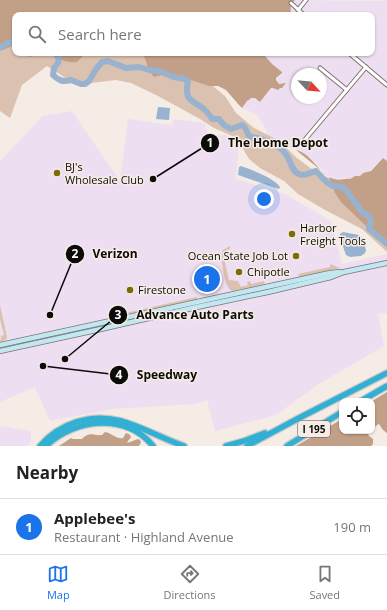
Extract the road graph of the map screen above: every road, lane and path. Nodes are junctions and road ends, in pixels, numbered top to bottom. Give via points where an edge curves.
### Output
1 (306, 0) edge
2 (291, 3) dead end
3 (298, 10) junction
4 (300, 12) edge
5 (353, 56) edge
6 (366, 67) junction
7 (327, 74) edge
8 (387, 85) edge
9 (347, 90) junction
10 (303, 142) dead end
11 (387, 263) edge
12 (344, 272) junction
13 (0, 345) edge
14 (0, 351) edge
15 (387, 373) edge
16 (387, 386) edge
17 (366, 398) edge
18 (339, 414) edge
19 (287, 424) junction
20 (40, 446) edge
21 (46, 446) edge
22 (153, 446) edge
23 (184, 446) edge
24 (226, 446) edge
25 (247, 446) edge
26 (286, 446) edge

1 - 3 street
2 - 3 street
3 - 4 street
5 - 6 street
6 - 8 street
6 - 9 street
7 - 9 street
9 - 10 street
11 - 12 main road
12 - 13 main road via 330,272
12 - 14 main road via 268,292
15 - 19 highway, I 195
16 - 17 highway
18 - 26 highway, I 195
19 - 24 highway
19 - 25 highway, I 195
20 - 23 highway via 51,435 67,426 102,418 123,421
21 - 22 highway via 73,428 98,423 130,429

